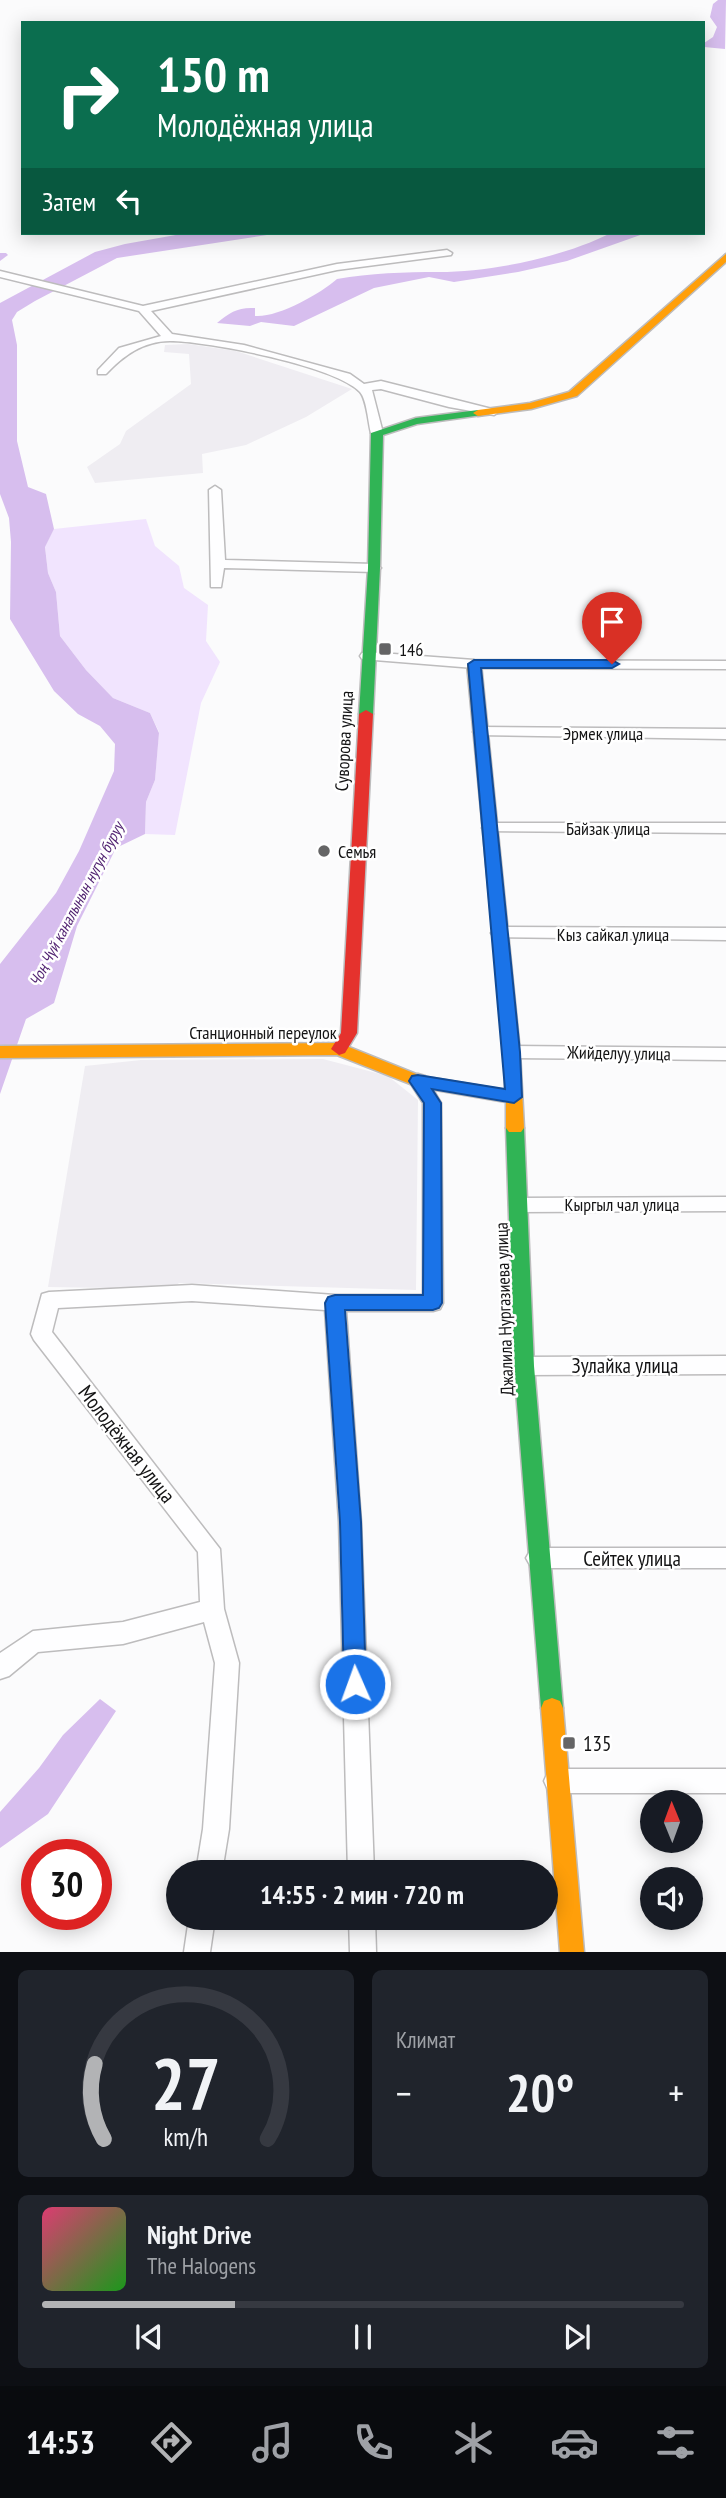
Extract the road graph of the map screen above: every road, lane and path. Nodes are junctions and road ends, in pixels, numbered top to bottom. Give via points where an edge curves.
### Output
1 (447, 253) dead end
2 (726, 257) edge
3 (0, 274) edge
4 (143, 309) junction
5 (168, 337) junction
6 (102, 372) dead end
7 (362, 388) junction
8 (494, 411) junction
9 (377, 433) junction
10 (215, 491) dead end
11 (218, 564) junction
12 (374, 568) junction
13 (216, 584) dead end
14 (367, 656) junction
15 (474, 664) junction
16 (726, 665) edge
17 (481, 732) junction
18 (726, 734) edge
19 (490, 828) junction
20 (726, 828) edge
21 (500, 933) junction
22 (726, 934) edge
23 (339, 1049) junction
24 (0, 1052) edge
25 (512, 1052) junction
26 (726, 1054) edge
27 (418, 1081) junction
28 (514, 1097) junction
29 (726, 1203) edge
30 (519, 1205) junction
31 (335, 1303) junction
32 (726, 1365) edge
33 (524, 1366) junction
34 (538, 1558) junction
35 (726, 1558) edge
36 (212, 1609) junction
37 (0, 1668) edge
38 (557, 1781) junction
39 (726, 1781) edge
40 (211, 1860) edge
41 (361, 1860) edge
42 (200, 1930) edge
43 (362, 1930) edge
44 (197, 1952) edge
45 (363, 1952) edge
46 (572, 1952) edge

1 - 4 street via 323,270
2 - 8 street via 573,394
3 - 4 street
4 - 5 street
5 - 6 street via 123,350
5 - 7 street via 306,363 346,376
7 - 8 street via 381,385
7 - 9 street, Суворова улица
8 - 9 street via 416,421
9 - 12 street, Суворова улица
10 - 11 street
11 - 12 street
11 - 13 street
12 - 14 street, Суворова улица
14 - 15 street
14 - 23 street, Суворова улица via 349,1033
15 - 16 street
15 - 17 street, Джалила Нургазиева улица
17 - 18 street, Эрмек улица
17 - 19 street, Джалила Нургазиева улица
19 - 20 street, Байзак улица
19 - 21 street, Джалила Нургазиева улица
21 - 22 street, Кыз сайкал улица
21 - 25 street, Джалила Нургазиева улица
23 - 24 street, Станционный переулок
23 - 27 street, Станционный переулок
25 - 26 street, Жийделуу улица
25 - 28 street, Джалила Нургазиева улица
27 - 28 street, Станционный переулок
27 - 31 street, Молодёжная улица via 432,1103 433,1303
28 - 30 street, Джалила Нургазиева улица
29 - 30 street, Кыргыл чал улица
30 - 33 street, Джалила Нургазиева улица
31 - 36 street, Молодёжная улица via 192,1293 49,1300 41,1334 209,1549
31 - 41 street via 350,1522
32 - 33 street, Зулайка улица
33 - 34 street, Джалила Нургазиева улица
34 - 35 street, Сейтек улица
34 - 38 street, Джалила Нургазиева улица
36 - 37 street via 123,1633 33,1642
36 - 40 street, Молодёжная улица via 227,1663
38 - 39 street
38 - 46 street, Джалила Нургазиева улица
42 - 44 street
43 - 45 street

